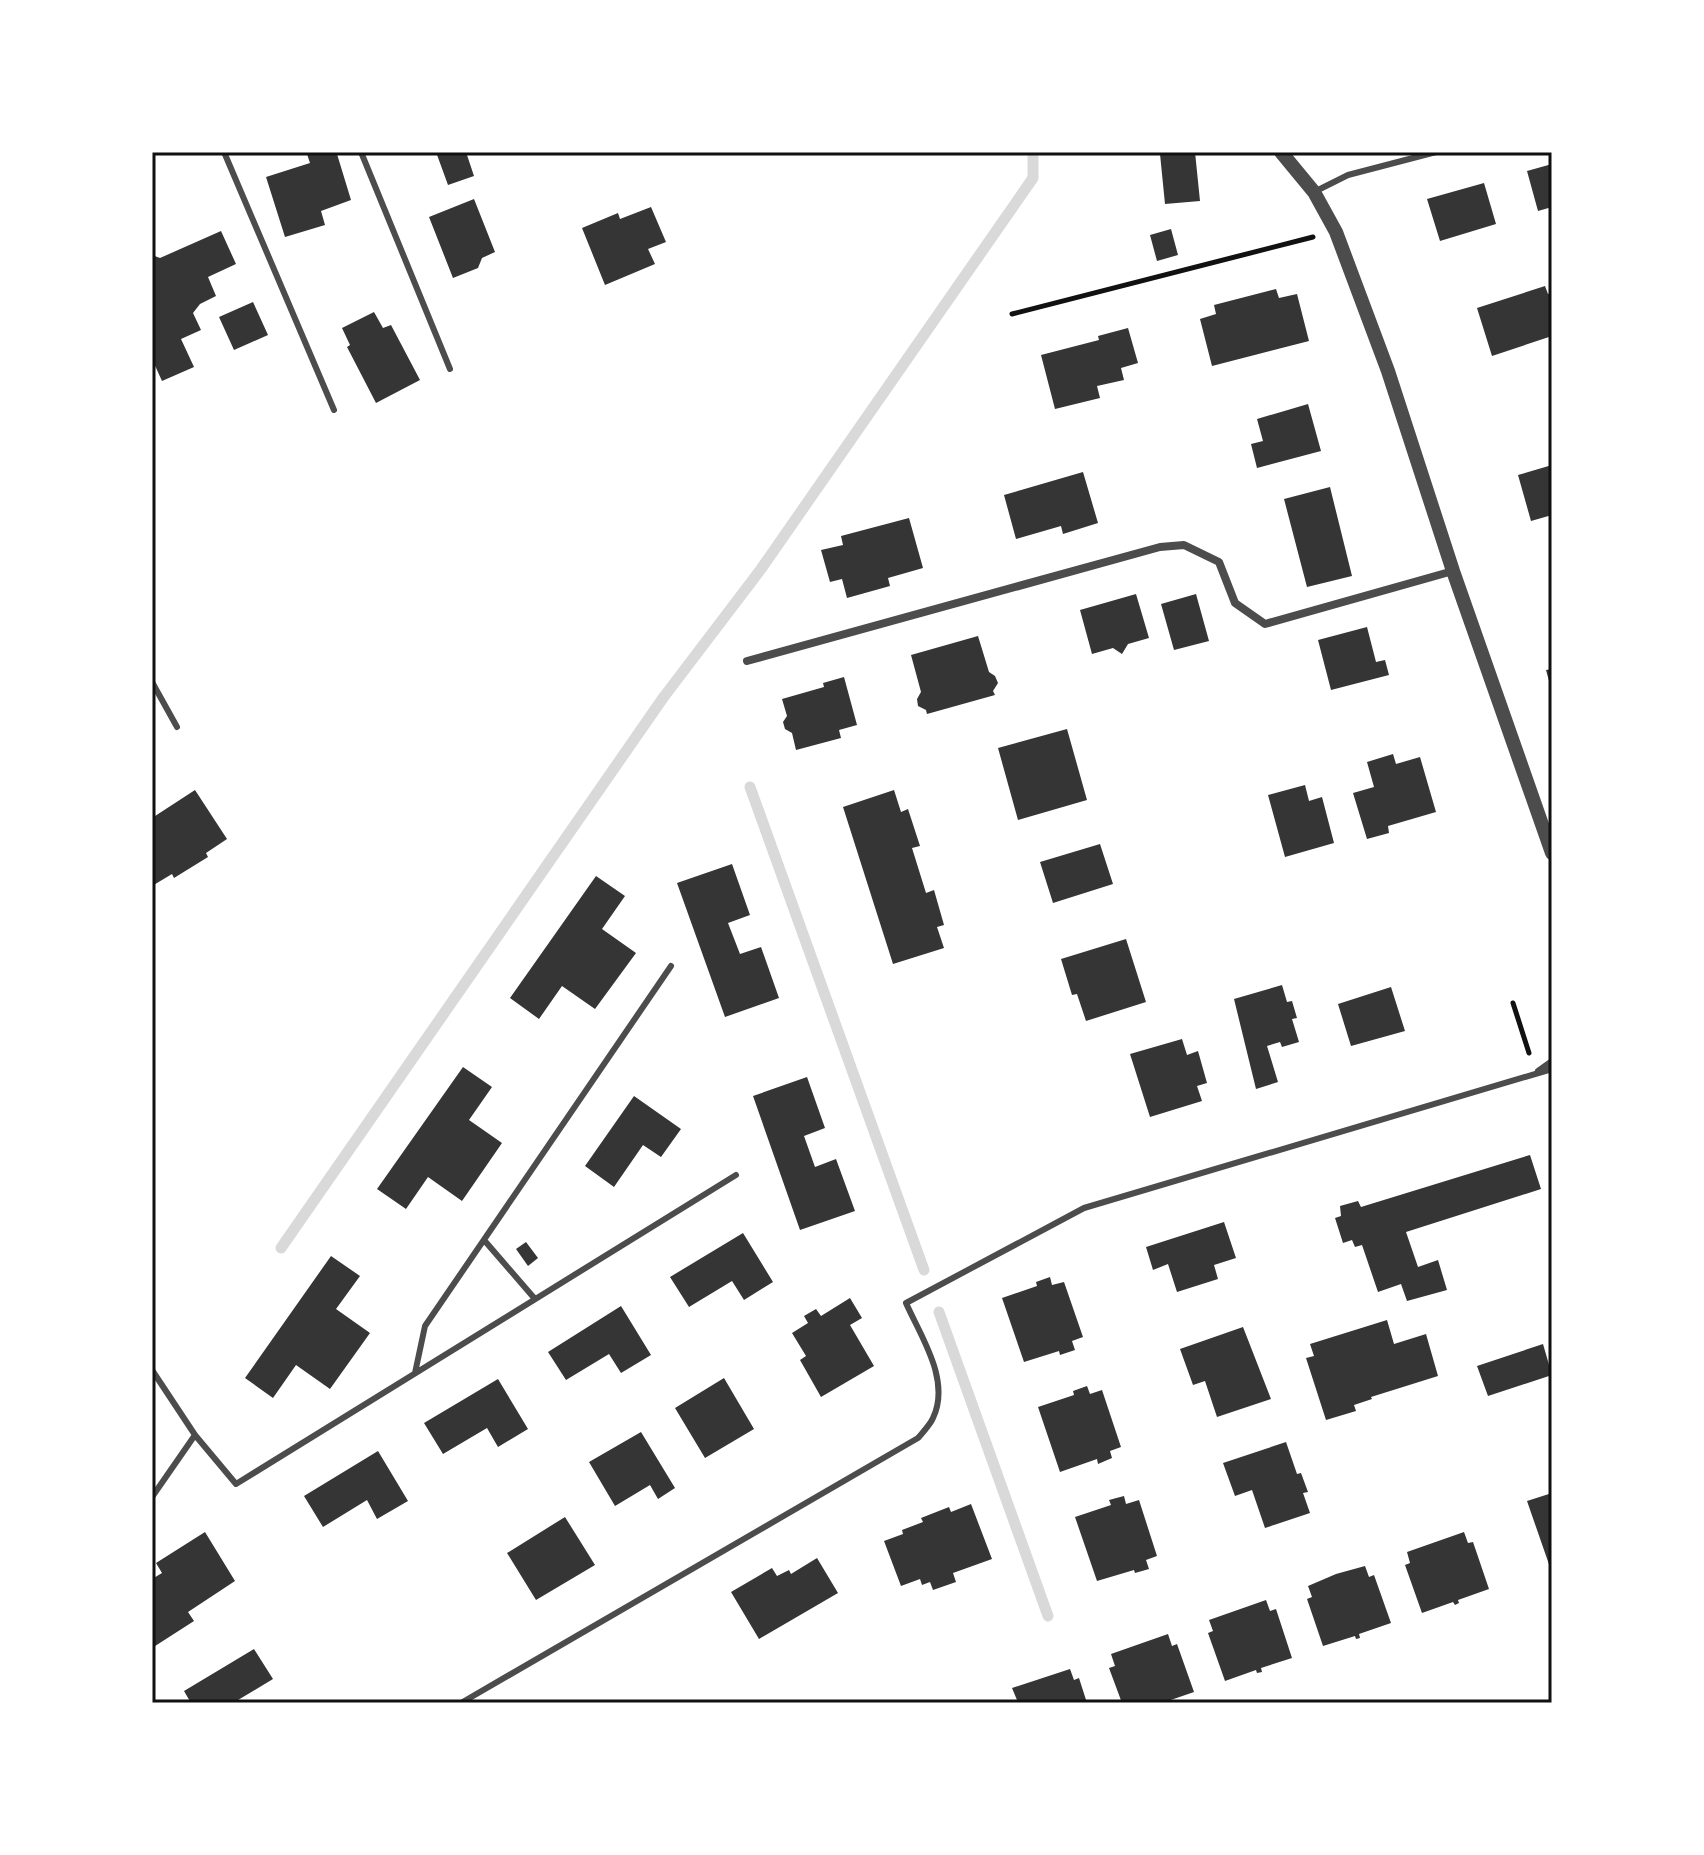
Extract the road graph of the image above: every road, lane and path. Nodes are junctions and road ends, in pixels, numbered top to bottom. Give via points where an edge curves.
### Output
1 (224, 152) edge
2 (361, 152) edge
3 (1281, 152) edge
4 (1436, 152) edge
5 (1314, 192) junction
6 (1310, 238) dead end
7 (1012, 314) dead end
8 (450, 369) dead end
9 (334, 410) dead end
10 (1453, 571) junction
11 (747, 661) dead end
12 (152, 682) edge
13 (177, 727) dead end
14 (1552, 853) edge
15 (671, 966) dead end
16 (1513, 1003) dead end
17 (1552, 1061) edge
18 (1552, 1069) edge
19 (1535, 1073) junction
20 (736, 1175) dead end
21 (484, 1240) junction
22 (535, 1299) junction
23 (152, 1370) edge
24 (415, 1373) junction
25 (195, 1435) junction
26 (152, 1497) edge
27 (461, 1703) edge

1 - 9 lane
2 - 8 lane
3 - 5 street
4 - 5 lane via 1348,175
5 - 10 street via 1336,232 1384,359
6 - 7 path
10 - 11 street via 1265,624 1235,603 1219,562 1184,545 1160,547
10 - 14 street
12 - 13 lane
15 - 21 lane
16 - 19 path
17 - 19 lane
18 - 19 lane
19 - 27 lane via 1084,1208 906,1303 937,1375 939,1400 918,1438
20 - 22 lane
21 - 22 lane
21 - 24 lane via 425,1326
22 - 24 lane
23 - 25 lane
24 - 25 lane via 236,1484
25 - 26 lane

